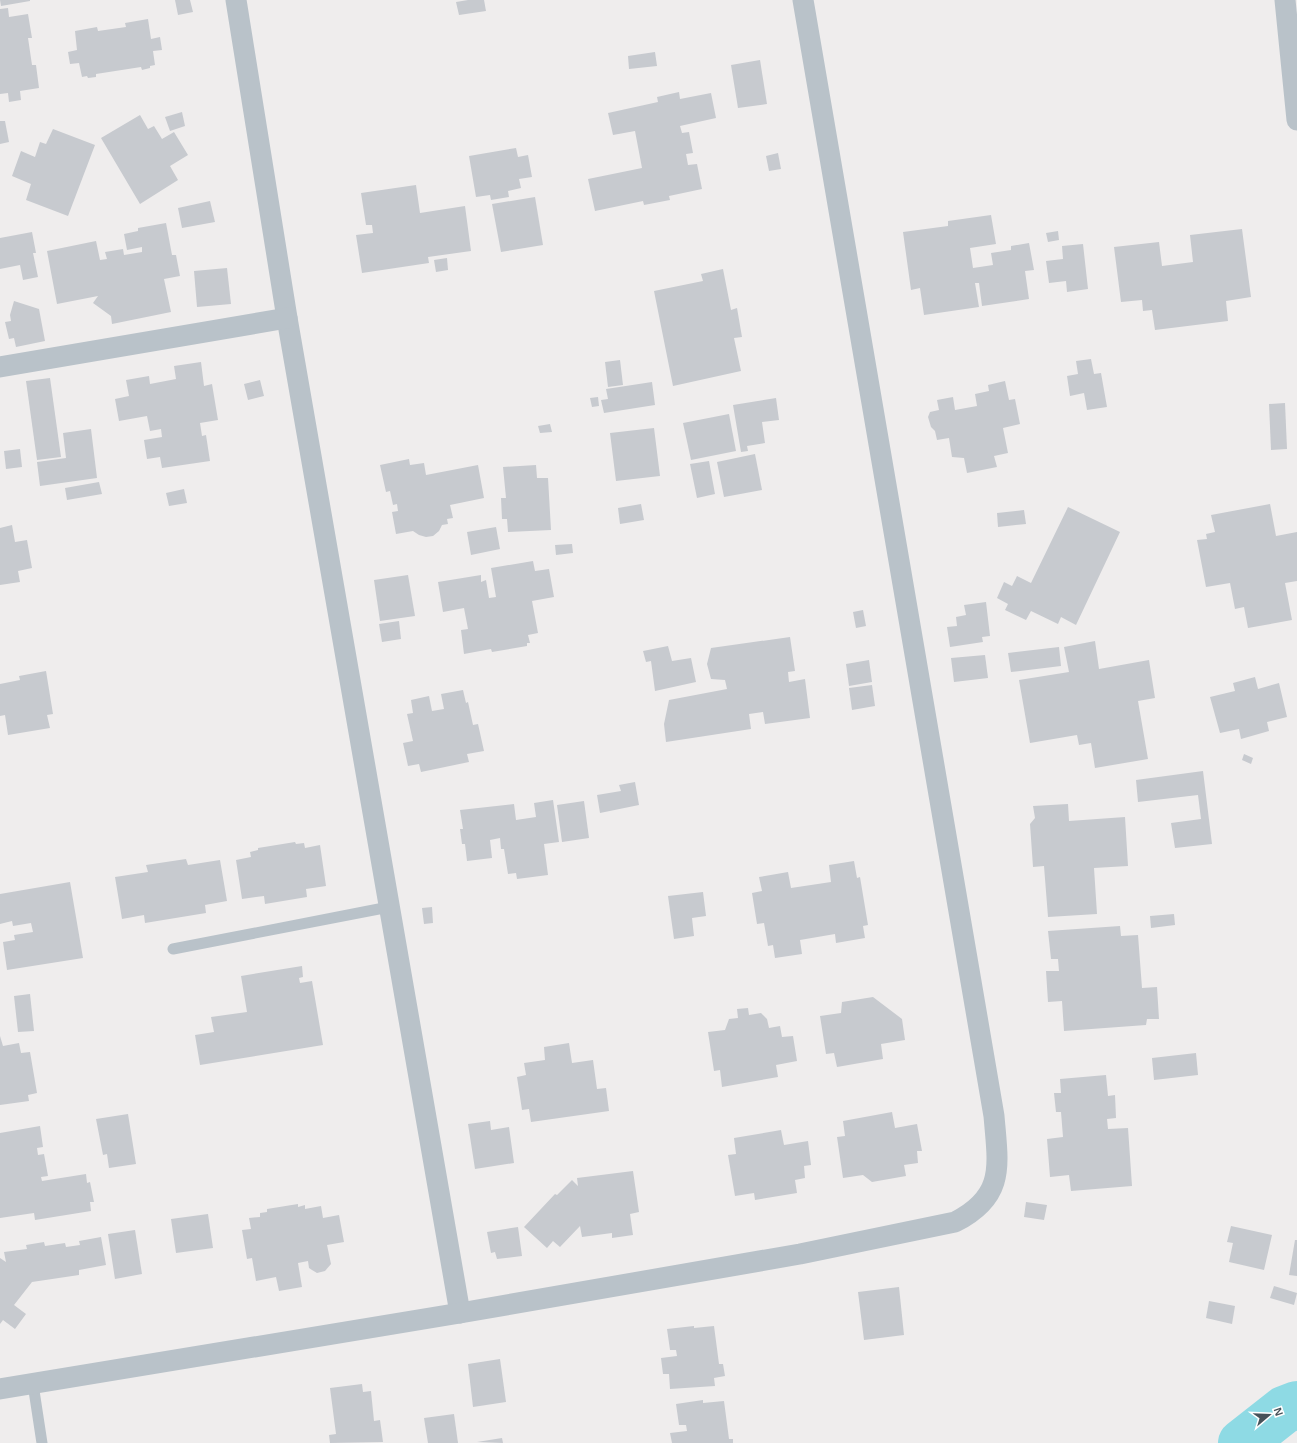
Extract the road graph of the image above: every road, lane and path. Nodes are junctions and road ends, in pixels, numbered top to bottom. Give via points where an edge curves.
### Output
1 (236, 0) edge
2 (803, 0) edge
3 (1285, 0) edge
4 (1297, 120) edge
5 (286, 318) junction
6 (0, 367) edge
7 (389, 907) junction
8 (173, 949) dead end
9 (460, 1313) junction
10 (33, 1384) junction
11 (0, 1389) edge
12 (42, 1443) edge

1 - 5 street
2 - 9 street via 985,1060 994,1116 998,1168 987,1198 970,1214 955,1222 800,1254
3 - 4 street
5 - 6 street
5 - 7 street
7 - 8 lane
7 - 9 street
9 - 10 street
10 - 11 street
10 - 12 lane

